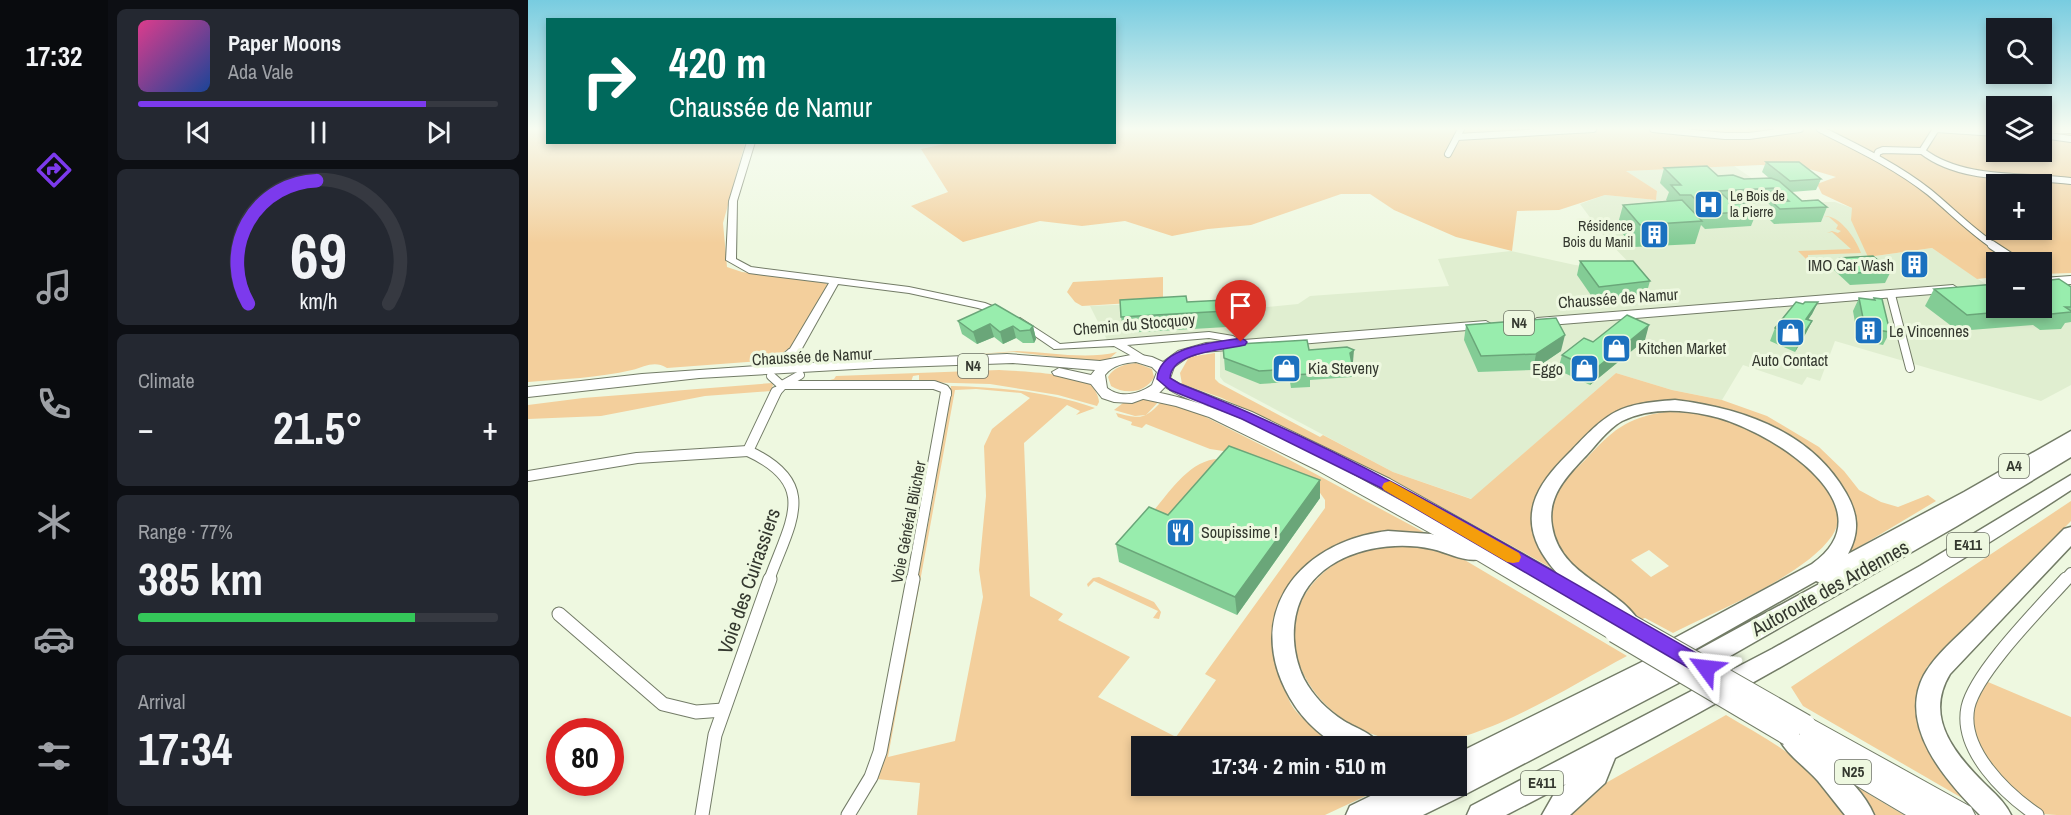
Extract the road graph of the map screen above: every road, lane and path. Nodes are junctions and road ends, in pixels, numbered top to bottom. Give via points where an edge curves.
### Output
1 (743, 167) edge
2 (1892, 167) edge
3 (1950, 167) edge
4 (2003, 174) edge
5 (2052, 179) edge
6 (2071, 181) edge
7 (2003, 252) edge
8 (2071, 280) edge
9 (2052, 281) edge
10 (834, 282) junction
11 (1971, 288) edge
12 (1891, 294) junction
13 (1522, 323) edge
14 (1501, 324) edge
15 (1237, 341) junction
16 (1117, 342) junction
17 (794, 352) junction
18 (1142, 358) junction
19 (1112, 363) junction
20 (1910, 368) dead end
21 (797, 372) junction
22 (1164, 375) junction
23 (775, 377) junction
24 (1097, 381) junction
25 (528, 392) edge
26 (1144, 396) junction
27 (528, 399) edge
28 (2071, 431) edge
29 (2071, 437) edge
30 (2071, 449) edge
31 (748, 451) junction
32 (528, 476) edge
33 (2071, 481) edge
34 (1971, 497) junction
35 (2071, 534) edge
36 (1478, 553) junction
37 (2071, 573) edge
38 (559, 614) dead end
39 (1622, 629) junction
40 (1670, 660) junction
41 (723, 710) junction
42 (1797, 730) junction
43 (1346, 736) edge
44 (1502, 745) junction
45 (1605, 751) junction
46 (1467, 752) edge
47 (1467, 762) edge
48 (1467, 780) edge
49 (1398, 796) edge
50 (1435, 796) edge
51 (702, 815) edge
52 (848, 815) edge
53 (1359, 815) edge
54 (1395, 815) edge
55 (1480, 815) edge
56 (1555, 815) edge
57 (1861, 815) edge
58 (1928, 815) edge
59 (1963, 815) edge
60 (1998, 815) edge
61 (2037, 815) edge

1 - 10 street, Chemin du Stocquoy via 733,201 731,260 749,270
2 - 7 street
3 - 4 street
5 - 6 street
8 - 9 main road
10 - 16 street, Chemin du Stocquoy via 909,290 981,304 1005,313 1058,346
10 - 17 street
11 - 12 main road, Chaussée de Namur / N4
12 - 13 main road, Chaussée de Namur / N4
12 - 20 street
14 - 15 main road, Chaussée de Namur / N4
15 - 16 street, Chemin du Stocquoy via 1209,335
15 - 18 main road, Chaussée de Namur / N4 via 1200,343
15 - 22 main road, Chaussée de Namur / N4 via 1186,352 1174,359
16 - 18 street
16 - 19 street via 1119,349
17 - 21 main road via 792,364
17 - 23 main road
18 - 19 main road, Chaussée de Namur / N4
18 - 22 main road via 1160,365
19 - 21 main road, Chaussée de Namur / N4 via 1088,366 1007,358
19 - 24 main road
21 - 23 main road, Chaussée de Namur / N4
21 - 24 main road, Chaussée de Namur / N4 via 1011,366 1052,370
22 - 26 main road, Chaussée de Namur / N4 via 1155,390
22 - 39 main road, N25 via 1175,387 1247,415 1384,483
23 - 25 main road, Chaussée de Namur / N4 via 672,377
23 - 27 main road, Chaussée de Namur / N4 via 640,386
23 - 31 street via 772,398
23 - 52 street, Voie Général Blücher via 934,385 945,389 947,395 880,752 871,777
24 - 26 main road, Chaussée de Namur / N4 via 1100,389 1114,397
26 - 36 main road, N25 via 1167,398 1227,420 1378,496
28 - 34 highway, A4 via 1979,486
29 - 34 highway
30 - 48 highway, Autoroute des Ardennes / E411 via 1724,648
31 - 32 street via 621,460
31 - 41 street, Voie des Cuirassiers via 768,460 788,478 793,512
33 - 45 highway, Autoroute des Ardennes / E411 via 1864,607
34 - 40 highway
35 - 60 highway via 1942,667 1930,688 1928,710 1936,742 1962,778
36 - 39 main road, N25
36 - 43 highway via 1467,554 1423,540 1369,541 1317,564 1302,579 1283,616 1287,664 1297,690 1317,715
37 - 61 street via 1981,680 1968,706 1967,730 1984,762 2005,790
38 - 41 street via 663,704 696,712
39 - 40 highway via 1624,614 1583,586 1550,547 1542,527 1542,506 1555,478 1616,418 1653,408 1709,410 1744,420 1795,447 1816,464 1841,496 1848,532 1836,556 1819,570 1680,647
39 - 42 main road, N25, bridge
40 - 44 highway
41 - 51 street, Voie des Cuirassiers via 709,762
42 - 57 highway via 1804,753 1826,771
42 - 58 main road, N25
42 - 59 main road, N25
44 - 46 highway
44 - 47 highway
45 - 55 highway, Autoroute des Ardennes / E411
45 - 56 highway via 1596,774
49 - 53 highway
50 - 54 highway, Autoroute des Ardennes / E411

